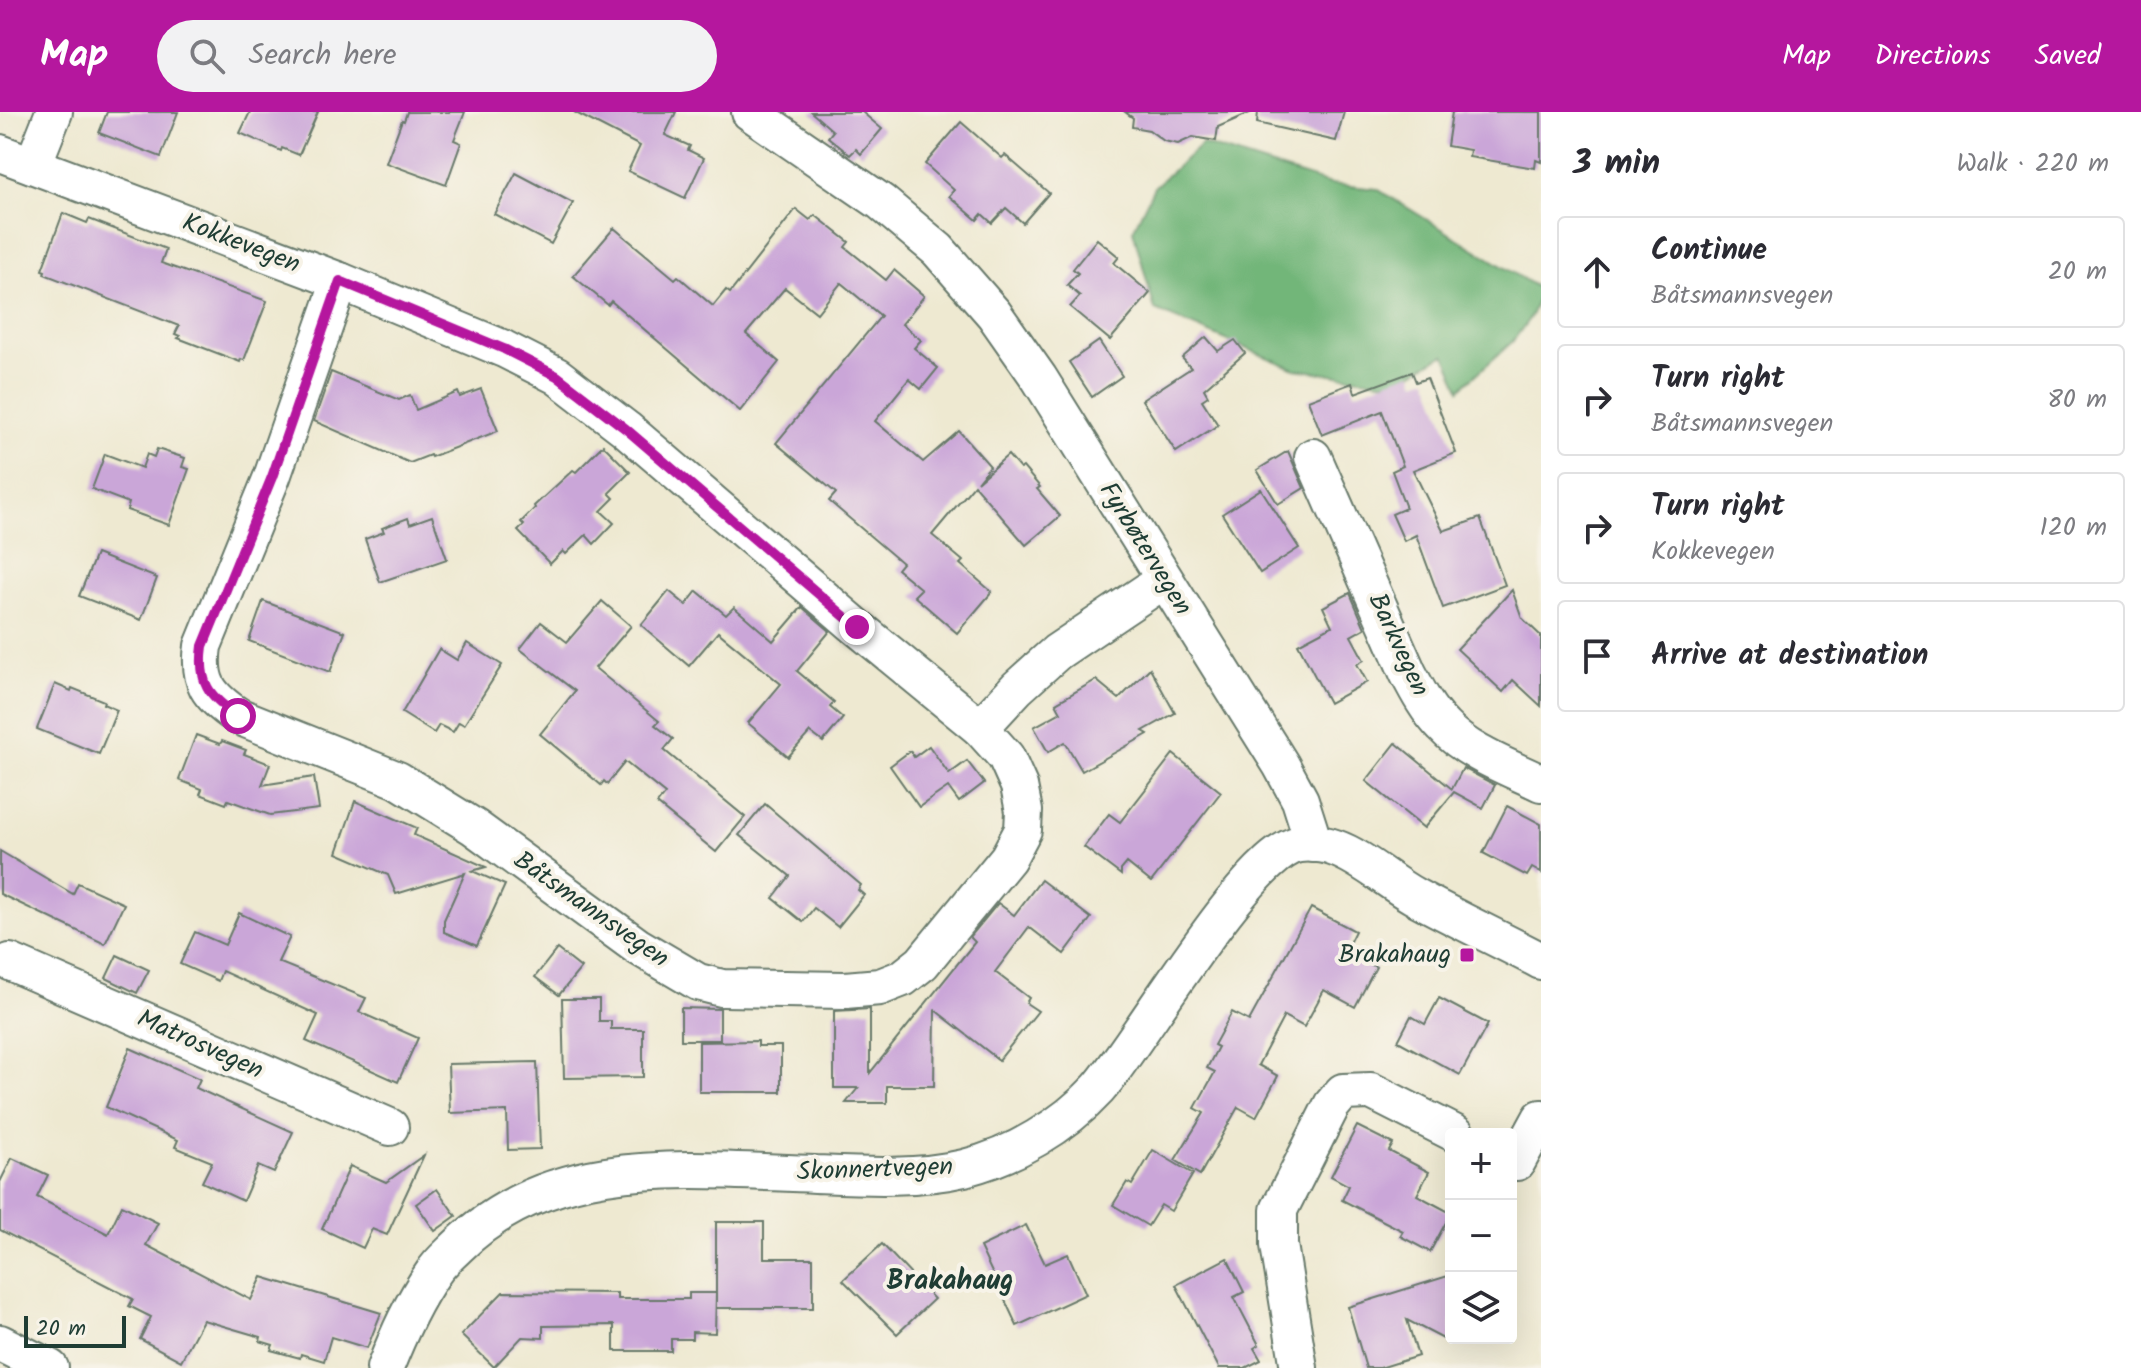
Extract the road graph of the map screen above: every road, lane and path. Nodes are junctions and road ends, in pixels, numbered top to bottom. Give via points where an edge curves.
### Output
1 (54, 112) edge
2 (750, 112) edge
3 (0, 153) edge
4 (33, 165) junction
5 (340, 281) junction
6 (1313, 457) dead end
7 (1164, 580) junction
8 (980, 728) junction
9 (1541, 783) edge
10 (1314, 844) junction
11 (1541, 961) edge
12 (3, 966) edge
13 (1541, 1118) edge
14 (390, 1127) dead end
15 (1445, 1128) edge
16 (1523, 1167) edge
17 (0, 1343) edge
18 (50, 1368) edge
19 (385, 1368) edge
20 (1299, 1368) edge

1 - 4 street
2 - 7 street, Fyrbøtervegen via 881,202 938,250 994,314 1039,378
3 - 4 street, Kokkevegen
4 - 5 street, Kokkevegen
5 - 8 street, Kokkevegen via 557,376
5 - 8 street, Båtsmannsvegen via 272,477 203,646 200,667 205,685 219,703 238,716 398,780 474,827 660,961 698,982 722,988 880,987 922,963 1008,858 1023,830 1019,786 1006,757
6 - 9 street, Barkvegen via 1425,705 1468,747
7 - 8 street via 1057,652
7 - 10 street, Fyrbøtervegen via 1281,765 1300,800
10 - 11 street via 1336,848 1416,897
10 - 19 street, Skonnertvegen via 1295,845 1258,872 1205,938 1126,1056 1065,1119 1034,1139 965,1168 927,1173 665,1170 576,1180 522,1199 475,1229 434,1270 405,1318
12 - 14 street, Matrosvegen
13 - 16 street
15 - 20 street via 1371,1091 1343,1092 1332,1105 1279,1210 1279,1245
17 - 18 street

